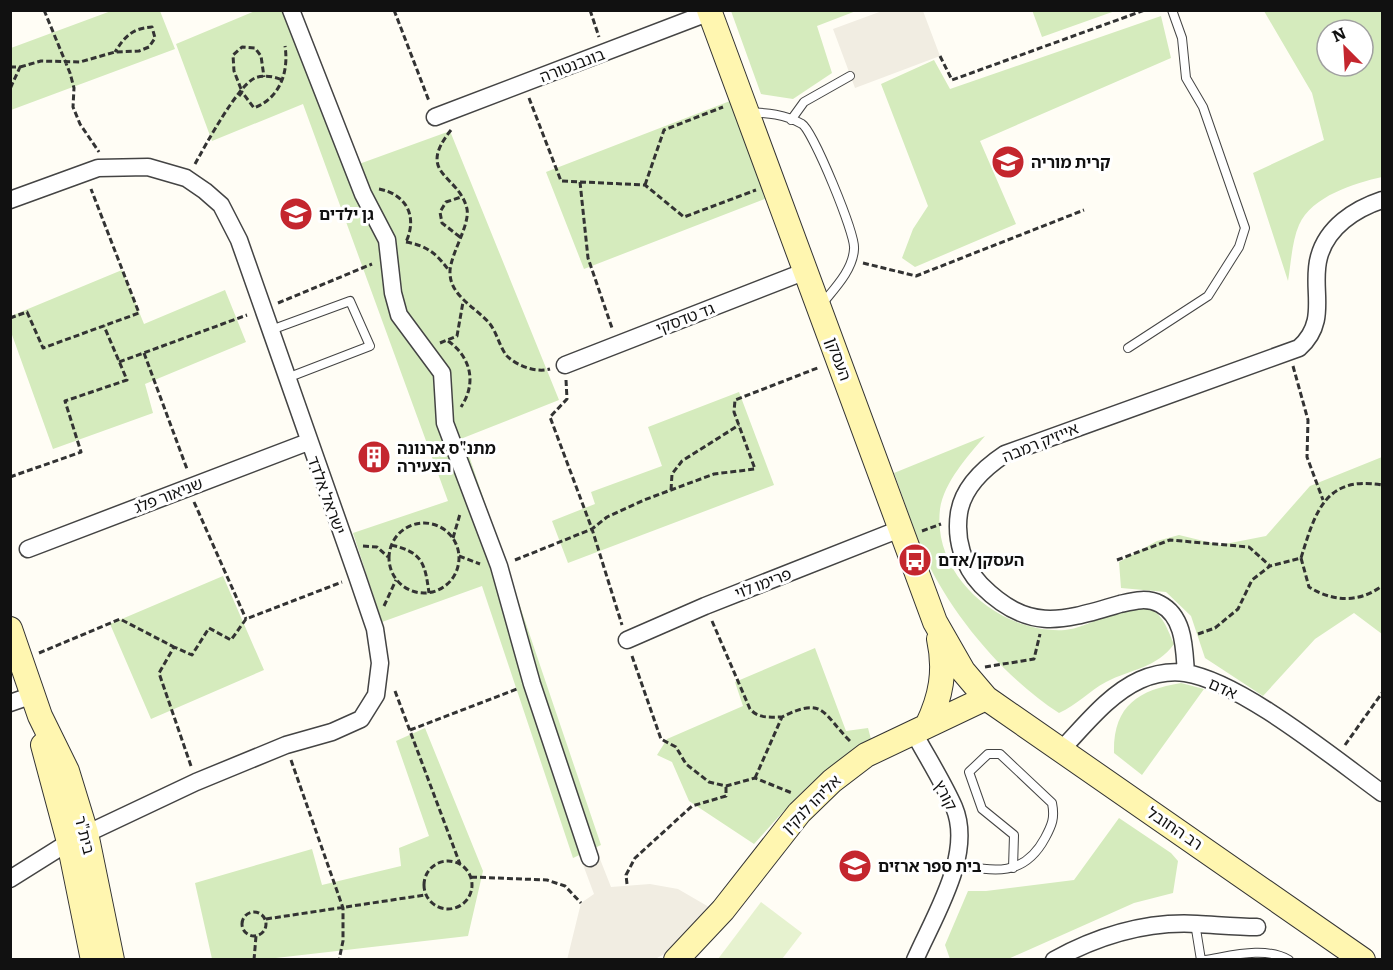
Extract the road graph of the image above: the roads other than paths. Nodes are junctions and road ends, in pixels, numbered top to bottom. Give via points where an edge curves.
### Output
1 (291, 10) edge
2 (1172, 10) edge
3 (709, 11) edge
4 (850, 76) dead end
5 (746, 105) junction
6 (435, 117) road end
7 (791, 120) junction
8 (10, 200) edge
9 (1383, 200) edge
10 (806, 271) junction
11 (820, 307) junction
12 (270, 330) junction
13 (1128, 348) dead end
14 (565, 365) road end
15 (287, 378) junction
16 (309, 442) junction
17 (902, 534) junction
18 (28, 549) dead end
19 (935, 622) junction
20 (10, 629) edge
21 (627, 640) dead end
22 (1185, 673) junction
23 (986, 698) junction
24 (28, 705) edge
25 (921, 730) junction
26 (1062, 749) junction
27 (1383, 793) edge
28 (77, 838) junction
29 (590, 858) dead end
30 (957, 864) junction
31 (1012, 868) junction
32 (10, 879) edge
33 (1195, 924) junction
34 (1257, 927) dead end
35 (93, 960) edge
36 (112, 960) edge
37 (676, 960) edge
38 (915, 960) edge
39 (1054, 960) edge
40 (1203, 960) edge
41 (1289, 960) edge
42 (1363, 960) edge

1 - 29 street via 363,194 387,240 399,315 442,373 445,423 499,566 532,684
2 - 13 lane via 1182,38 1186,78 1203,107 1245,228 1239,247 1208,296
3 - 5 street, העסקן
3 - 6 street, בונבנטורה
4 - 7 lane via 804,102
5 - 7 lane
5 - 10 street, העסקן
7 - 11 lane via 803,124 814,138 850,229 854,249 841,281
8 - 12 street, ישראל אלדד via 91,171 148,167 186,178 221,205 231,221
9 - 22 street, אייזיק רמבה via 1356,211 1326,241 1318,258 1318,304 1310,339 1299,348 1005,454 977,477 963,499 958,516 961,549 976,579 1002,605 1043,619 1075,618 1130,602 1147,600 1161,604 1173,615 1183,640
10 - 11 street, העסקן
10 - 14 street, גד טדסקי
11 - 17 street, העסקן
12 - 15 street, ישראל אלדד
12 - 15 lane via 350,301 370,346
15 - 16 street, ישראל אלדד
16 - 18 street, שניאור פלג
16 - 28 street, ישראל אלדד via 378,647 376,695 365,714 332,732 286,745 196,782
17 - 19 street, העסקן
17 - 21 street, פרימו לוי via 705,606
19 - 23 street, העסקן via 963,671
19 - 25 street via 943,667 938,704
20 - 24 street, בית"ר via 21,661
22 - 26 street, אדם via 1163,673 1125,689
22 - 27 street, אדם via 1224,686 1251,701
23 - 25 street, אליהו לנקין
23 - 26 street, רב החובל
24 - 28 street, בית"ר
25 - 30 street, קורץ via 954,806 960,829
25 - 37 street, אליהו לנקין via 866,755 832,781 799,813 723,910
26 - 42 street, רב החובל
28 - 32 street, ישראל אלדד
28 - 35 street, בית"ר
28 - 36 street, בית"ר
30 - 31 lane via 989,871
30 - 38 street, קורץ
31 - 31 lane via 1028,862 1043,842 1054,821 1052,803 1000,754 988,754 969,772 982,809 1014,835
33 - 34 street
33 - 39 street via 1155,925 1119,932
33 - 40 lane
40 - 41 lane via 1262,952

